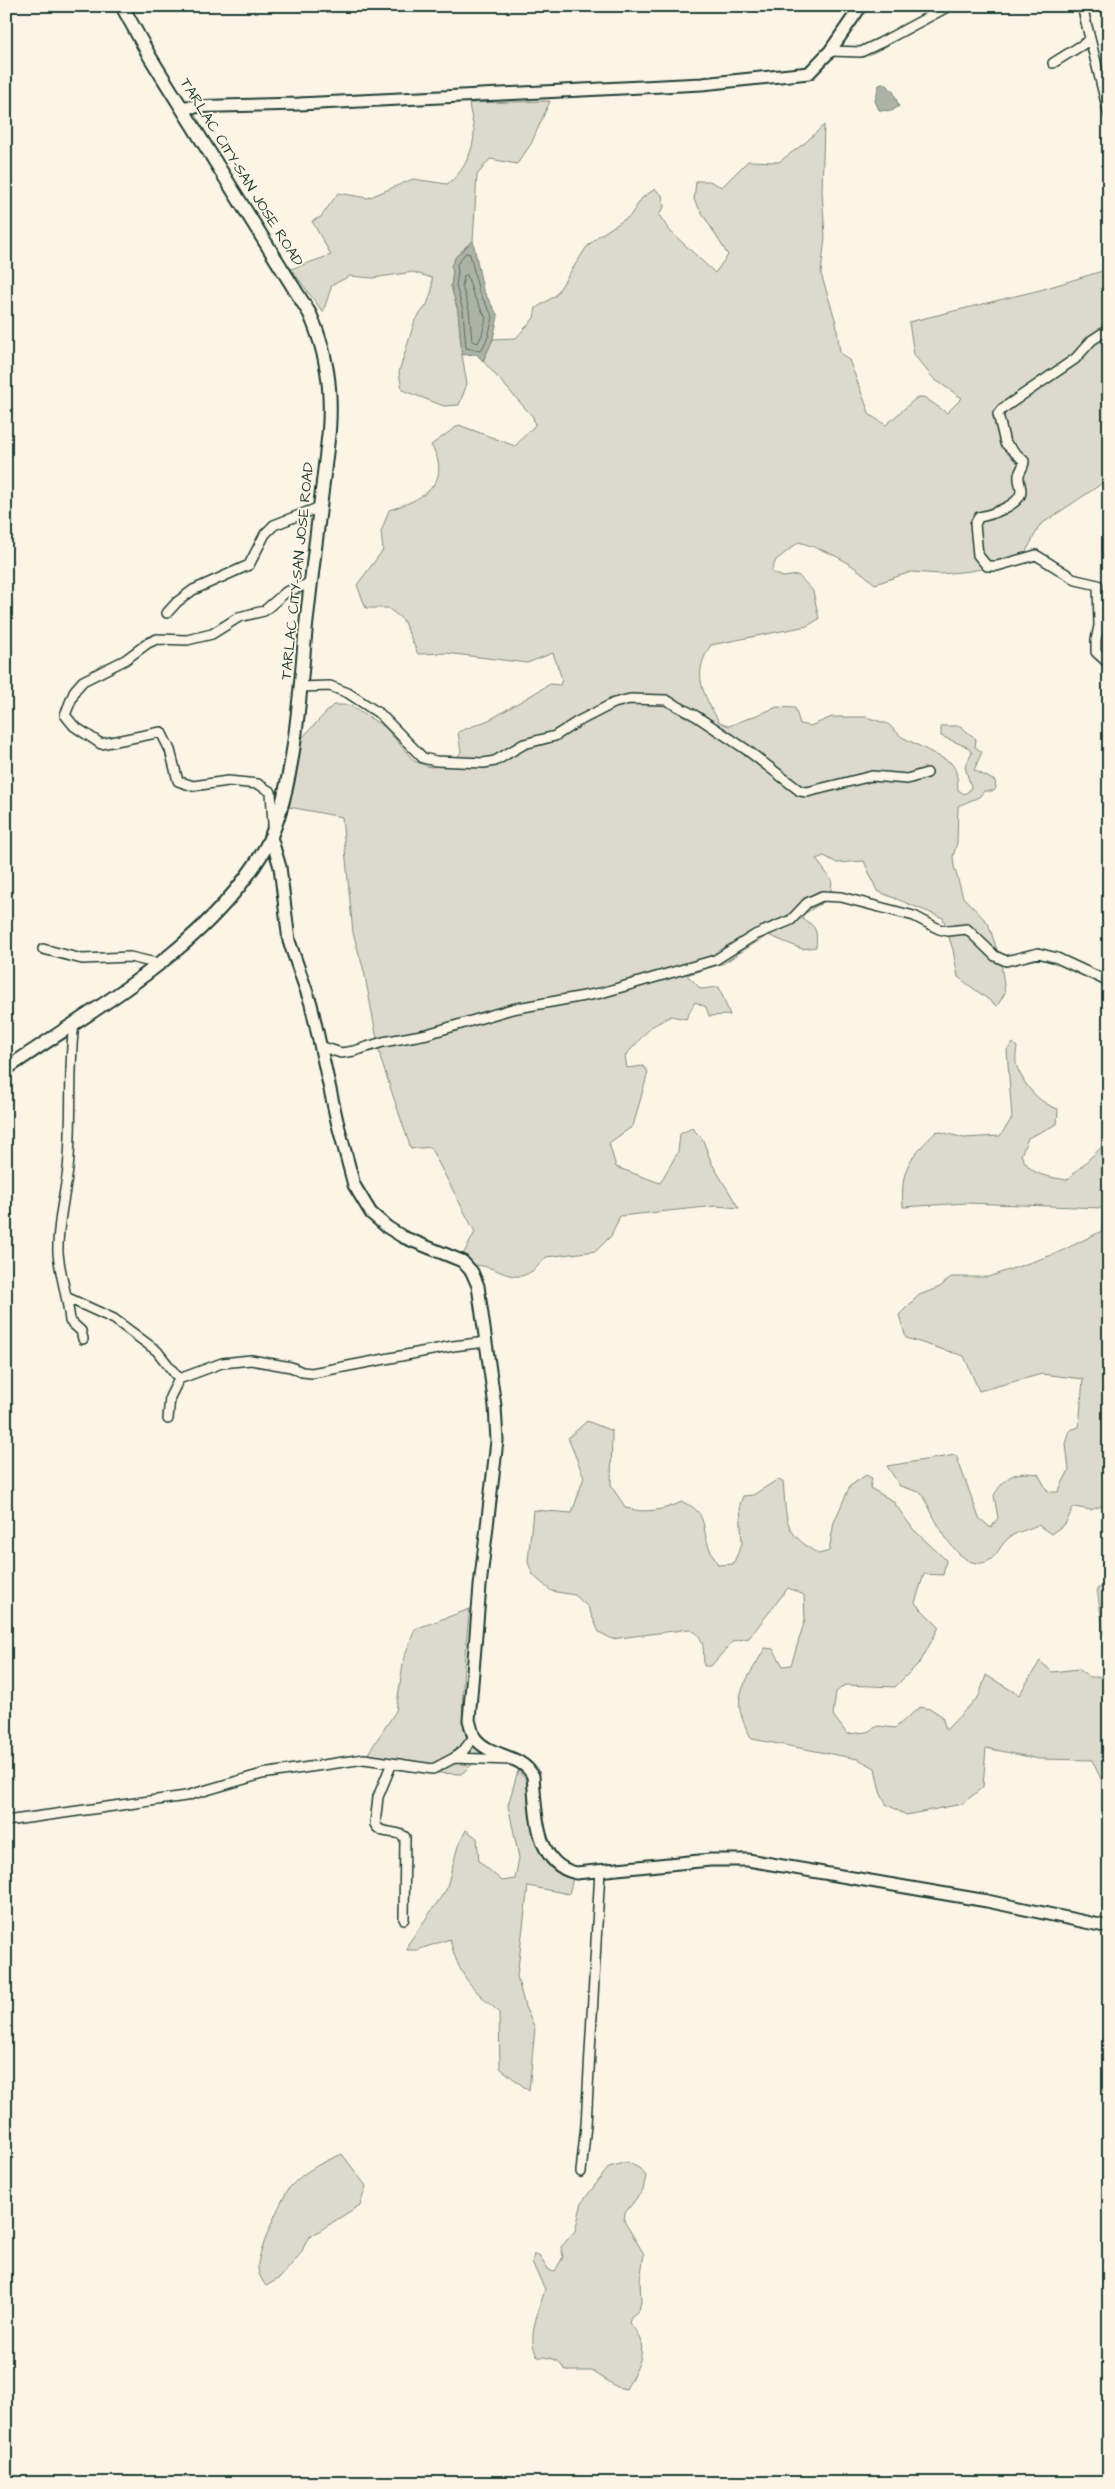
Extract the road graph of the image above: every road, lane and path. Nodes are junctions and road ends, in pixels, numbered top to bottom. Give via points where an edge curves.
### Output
1 (122, 6) edge
2 (861, 6) edge
3 (949, 6) edge
4 (1082, 6) edge
5 (1090, 40) junction
6 (830, 51) junction
7 (1053, 63) dead end
8 (182, 106) junction
9 (1109, 115) edge
10 (1109, 329) edge
11 (320, 507) junction
12 (311, 583) junction
13 (167, 612) dead end
14 (1109, 664) edge
15 (300, 687) junction
16 (927, 773) dead end
17 (272, 834) junction
18 (43, 949) dead end
19 (160, 964) junction
20 (1109, 982) edge
21 (74, 1023) junction
22 (320, 1046) junction
23 (6, 1070) edge
24 (68, 1298) junction
25 (82, 1339) dead end
26 (486, 1342) junction
27 (179, 1380) junction
28 (168, 1419) dead end
29 (474, 1737) junction
30 (454, 1758) junction
31 (519, 1761) junction
32 (392, 1763) junction
33 (6, 1821) edge
34 (600, 1870) junction
35 (404, 1919) dead end
36 (1109, 1927) edge
37 (582, 2172) dead end

1 - 8 main road, TARLAC CITY-SAN JOSE ROAD
2 - 6 street
3 - 6 street via 861,52
4 - 5 street
5 - 7 street
5 - 9 street
6 - 8 street via 809,73 702,84 299,104
8 - 11 main road, TARLAC CITY-SAN JOSE ROAD via 302,299 318,333 329,373 331,395
10 - 14 street via 1092,340 1074,359 998,414 1005,443 1024,461 1019,474 1021,492 1006,507 979,517 975,524 978,555 987,566 1036,555 1076,580 1098,585 1096,652
11 - 12 main road, TARLAC CITY-SAN JOSE ROAD
11 - 13 street via 274,525 265,534 249,565 193,590
12 - 15 main road, TARLAC CITY-SAN JOSE ROAD
12 - 17 street via 286,592 264,611 239,617 212,634 187,640 157,639 148,643 125,660 83,681 75,690 65,715 74,726 101,744 161,732 170,750 178,781 193,786 228,781 258,784 271,792
15 - 16 street via 330,686 348,693 380,714 418,754 428,760 495,761 524,744 556,736 614,703 648,699 666,700 696,716 800,791 872,776 907,778
15 - 17 main road, TARLAC CITY-SAN JOSE ROAD via 287,777
17 - 19 main road, TARLAC CITY-SAN JOSE ROAD via 229,898
17 - 22 street via 290,941 309,995
18 - 19 street via 82,959 130,957
19 - 21 main road, TARLAC CITY-SAN JOSE ROAD
20 - 22 street via 1057,958 1038,953 1006,961 995,956 967,929 939,929 914,916 841,897 822,896 807,903 786,922 755,934 722,957 706,963 601,993 512,1009 354,1051 341,1053
21 - 23 main road, TARLAC CITY-SAN JOSE ROAD
21 - 24 street via 70,1054 68,1170 58,1221 58,1254
22 - 26 street via 347,1164 359,1195 371,1213 387,1227 456,1257 467,1265 478,1286
24 - 25 street via 70,1320 81,1331
24 - 27 street via 114,1319 157,1351
26 - 27 street via 312,1373 251,1360 222,1362
26 - 29 street via 497,1441 469,1720
27 - 28 street via 170,1397
29 - 30 street
29 - 31 street via 486,1748
30 - 31 street
30 - 32 street via 432,1769
31 - 34 street via 534,1776 537,1821 552,1862 568,1872
32 - 33 street via 364,1759 262,1774 186,1796
32 - 35 street via 378,1798 375,1824 381,1831 405,1837
34 - 36 street via 710,1860 748,1860 987,1901
34 - 37 street

